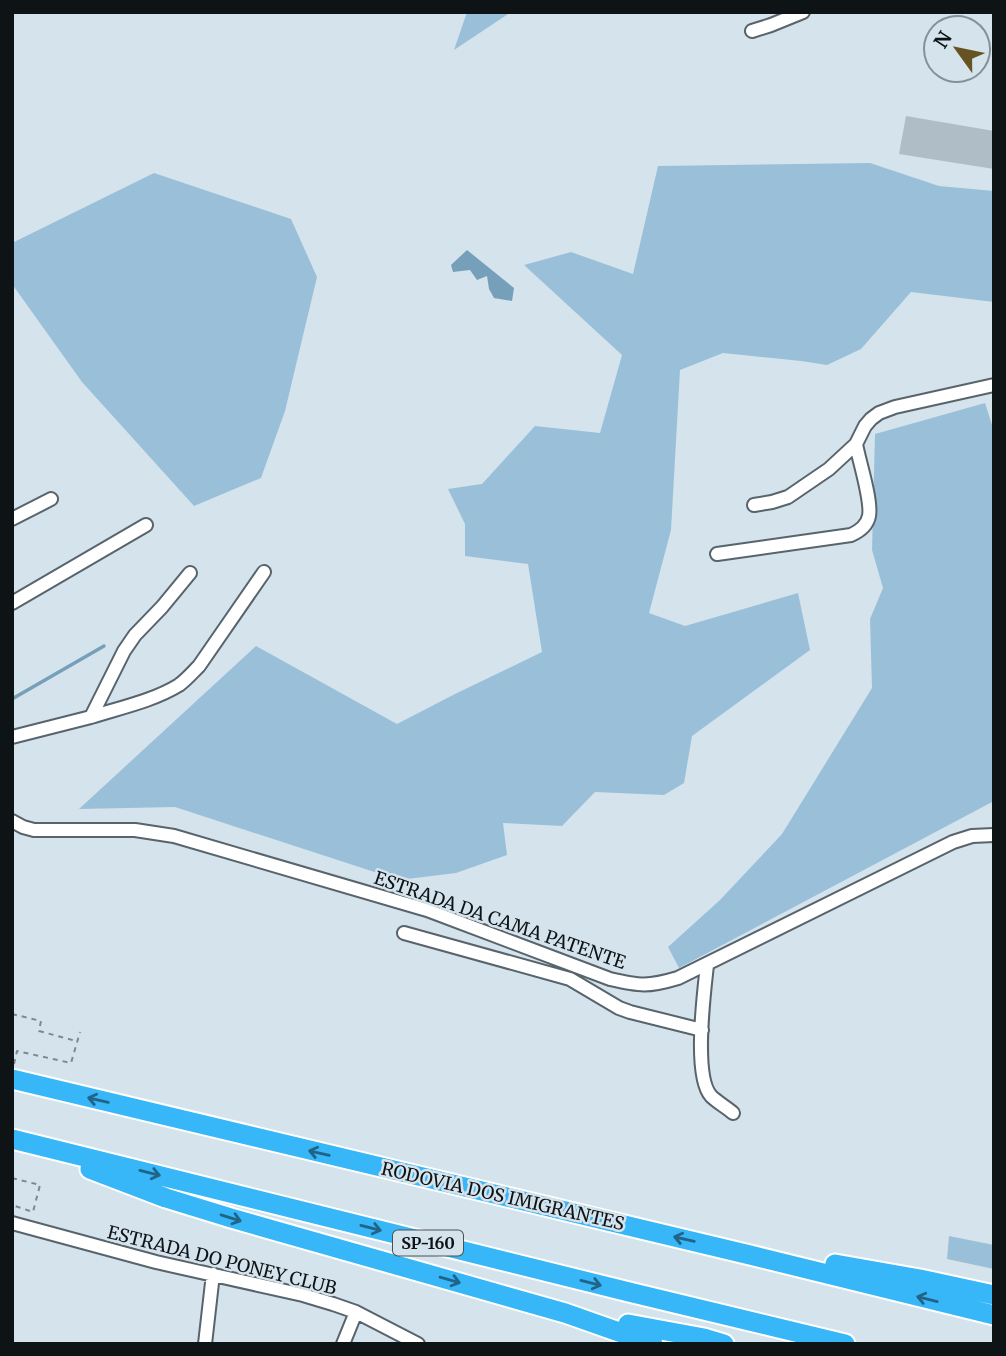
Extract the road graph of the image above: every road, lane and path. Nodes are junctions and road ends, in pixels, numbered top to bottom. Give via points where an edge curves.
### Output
1 (803, 12) edge
2 (752, 31) dead end
3 (994, 385) edge
4 (856, 444) junction
5 (51, 499) dead end
6 (754, 505) dead end
7 (12, 519) edge
8 (146, 525) dead end
9 (717, 554) dead end
10 (264, 572) dead end
11 (190, 573) dead end
12 (12, 603) edge
13 (91, 717) junction
14 (12, 737) edge
15 (12, 821) edge
16 (994, 835) edge
17 (404, 933) dead end
18 (707, 965) junction
19 (12, 1014) edge
20 (702, 1030) junction
21 (79, 1032) dead end
22 (77, 1042) junction
23 (12, 1072) edge
24 (12, 1080) edge
25 (733, 1113) dead end
26 (12, 1140) edge
27 (12, 1178) edge
28 (12, 1205) edge
29 (12, 1223) edge
30 (750, 1255) junction
31 (213, 1274) junction
32 (994, 1295) edge
33 (356, 1312) junction
34 (565, 1313) junction
35 (994, 1315) edge
36 (205, 1344) edge
37 (343, 1344) edge
38 (418, 1344) edge
39 (653, 1344) edge
40 (724, 1344) edge
41 (845, 1344) edge

1 - 2 street
3 - 4 street via 879,413
4 - 6 street via 788,497
4 - 9 street via 869,506 869,517 859,531
5 - 7 street
8 - 12 street
10 - 13 street via 186,679 157,695
11 - 13 street via 124,651
13 - 14 street
15 - 18 street, ESTRADA DA CAMA PATENTE via 34,830 135,830 174,836 427,909 636,985 656,985
16 - 18 street, ESTRADA DA CAMA PATENTE via 953,842
17 - 20 street via 569,979 618,1008
18 - 20 street
19 - 22 path via 41,1021 39,1031
20 - 25 street via 702,1078 710,1095
21 - 22 path
22 - 23 path via 71,1063 17,1051
30 -> 24 highway, RODOVIA DOS IMIGRANTES
26 -> 34 highway via 166,1198
26 -> 41 highway, SP-160
27 - 28 path via 40,1185 33,1212
29 - 31 street, ESTRADA DO PONEY CLUB
30 - 32 highway via 809,1259
35 -> 30 highway, RODOVIA DOS IMIGRANTES
31 - 33 street, ESTRADA DO PONEY CLUB
31 - 36 street
33 - 37 street
33 - 38 street, ESTRADA DO PONEY CLUB
34 - 39 highway
34 - 40 highway

